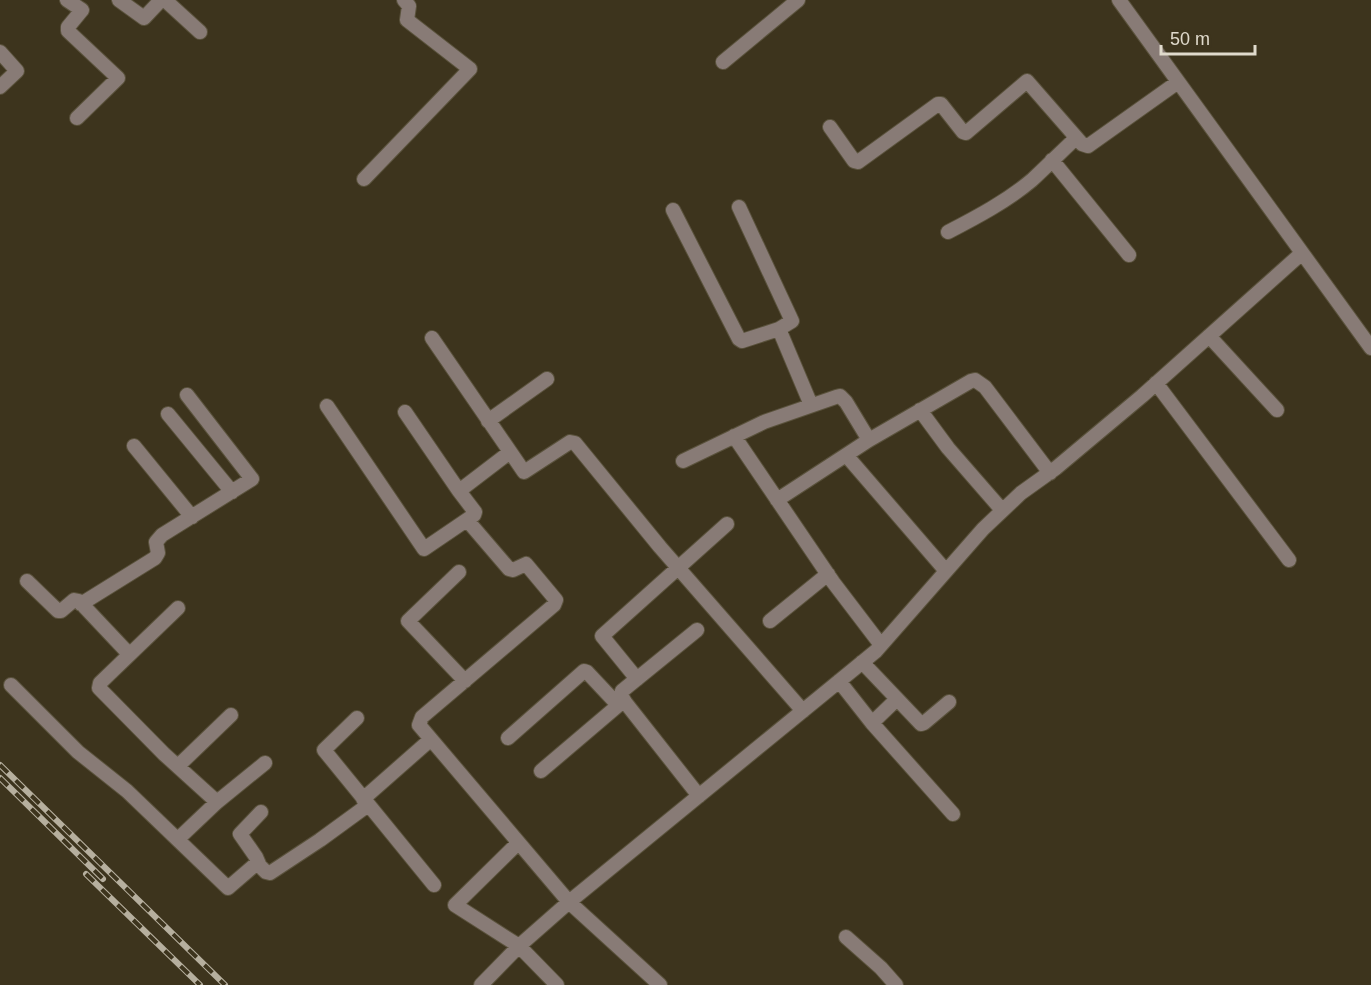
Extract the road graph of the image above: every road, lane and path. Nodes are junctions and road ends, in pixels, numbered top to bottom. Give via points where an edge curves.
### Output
1 (119, 0) edge
2 (160, 0) edge
3 (165, 0) edge
4 (404, 0) edge
5 (798, 0) edge
6 (1119, 0) edge
7 (74, 2) edge
8 (200, 32) dead end
9 (0, 52) edge
10 (723, 62) dead end
11 (1178, 82) junction
12 (0, 87) edge
13 (77, 118) dead end
14 (830, 127) dead end
15 (1076, 138) junction
16 (1052, 160) junction
17 (364, 179) dead end
18 (739, 207) dead end
19 (673, 210) dead end
20 (948, 232) dead end
21 (1302, 253) junction
22 (1129, 255) dead end
23 (779, 329) junction
24 (1209, 336) junction
25 (432, 338) dead end
26 (1371, 348) edge
27 (548, 379) dead end
28 (1156, 383) junction
29 (188, 395) dead end
30 (811, 405) junction
31 (327, 406) dead end
32 (920, 410) junction
33 (1276, 410) dead end
34 (405, 412) dead end
35 (168, 414) dead end
36 (488, 421) junction
37 (734, 435) junction
38 (869, 440) junction
39 (134, 447) dead end
40 (510, 452) junction
41 (846, 455) junction
42 (683, 461) dead end
43 (1050, 473) junction
44 (459, 491) junction
45 (232, 492) junction
46 (777, 500) junction
47 (1002, 510) junction
48 (192, 517) junction
49 (467, 520) junction
50 (727, 524) dead end
51 (1289, 560) dead end
52 (677, 567) junction
53 (946, 571) junction
54 (459, 572) dead end
55 (828, 574) junction
56 (27, 581) dead end
57 (81, 604) junction
58 (178, 608) dead end
59 (770, 621) dead end
60 (697, 630) dead end
61 (881, 645) junction
62 (129, 654) junction
63 (862, 662) junction
64 (637, 678) junction
65 (465, 681) junction
66 (839, 681) junction
67 (11, 685) dead end
68 (897, 699) junction
69 (949, 702) dead end
70 (621, 704) junction
71 (803, 711) junction
72 (231, 715) dead end
73 (357, 718) dead end
74 (872, 723) junction
75 (508, 738) dead end
76 (430, 740) junction
77 (265, 764) dead end
78 (178, 766) junction
79 (541, 771) dead end
80 (699, 796) junction
81 (217, 802) junction
82 (365, 802) junction
83 (261, 812) dead end
84 (953, 814) dead end
85 (178, 839) junction
86 (518, 843) junction
87 (259, 864) junction
88 (434, 885) dead end
89 (569, 902) junction
90 (846, 937) dead end
91 (519, 946) junction
92 (481, 985) edge
93 (557, 985) edge
94 (660, 985) edge
95 (896, 985) edge

1 - 2 street via 144,18
3 - 8 street
4 - 17 street via 409,6 407,20 470,69
5 - 10 street
6 - 11 street
7 - 13 street via 82,13 68,31 118,78
9 - 12 street via 17,71
11 - 15 street via 1088,146
11 - 21 street
14 - 15 street via 858,162 938,104 966,133 1027,81
15 - 16 street
16 - 20 street via 1012,194
16 - 22 street
18 - 23 street via 792,320
19 - 23 street via 740,340
21 - 24 street
21 - 26 street
23 - 30 street
24 - 28 street
24 - 33 street
25 - 36 street
27 - 36 street
28 - 43 street
28 - 51 street
29 - 45 street via 252,477
30 - 37 street
30 - 38 street via 844,398
31 - 49 street via 423,548
32 - 38 street
32 - 43 street via 970,381 981,382
32 - 47 street
34 - 44 street
35 - 45 street
36 - 40 street
37 - 42 street
37 - 46 street
38 - 41 street
39 - 48 street
40 - 44 street
40 - 52 street via 525,473 570,442 575,443
41 - 46 street
41 - 53 street
43 - 47 street
44 - 49 street via 475,512
45 - 48 street
46 - 55 street
47 - 53 street
48 - 57 street via 158,539 155,558
49 - 65 street via 509,569 526,564 556,600
50 - 52 street
52 - 64 street via 603,636
52 - 71 street
53 - 61 street
54 - 65 street via 408,621
55 - 59 street
55 - 61 street
56 - 57 street via 57,611 74,600
57 - 62 street
58 - 62 street
60 - 64 street
61 - 63 street
62 - 78 street via 99,683 99,688
63 - 66 street
63 - 68 street
64 - 70 street via 621,692
65 - 76 street via 422,717 419,725
66 - 71 street
66 - 74 street
67 - 85 street via 78,752
68 - 69 street via 922,724
68 - 74 street
70 - 75 street via 584,671
70 - 79 street
70 - 80 street
71 - 80 street
72 - 78 street
73 - 82 street via 324,750
74 - 84 street
76 - 82 street
76 - 86 street
77 - 81 street
78 - 81 street
80 - 89 street
81 - 85 street
82 - 87 street via 320,840 270,873
82 - 88 street
83 - 87 street via 240,834
85 - 87 street via 228,888
86 - 89 street
86 - 91 street via 455,905
89 - 91 street
89 - 94 street
90 - 95 street
91 - 92 street
91 - 93 street

